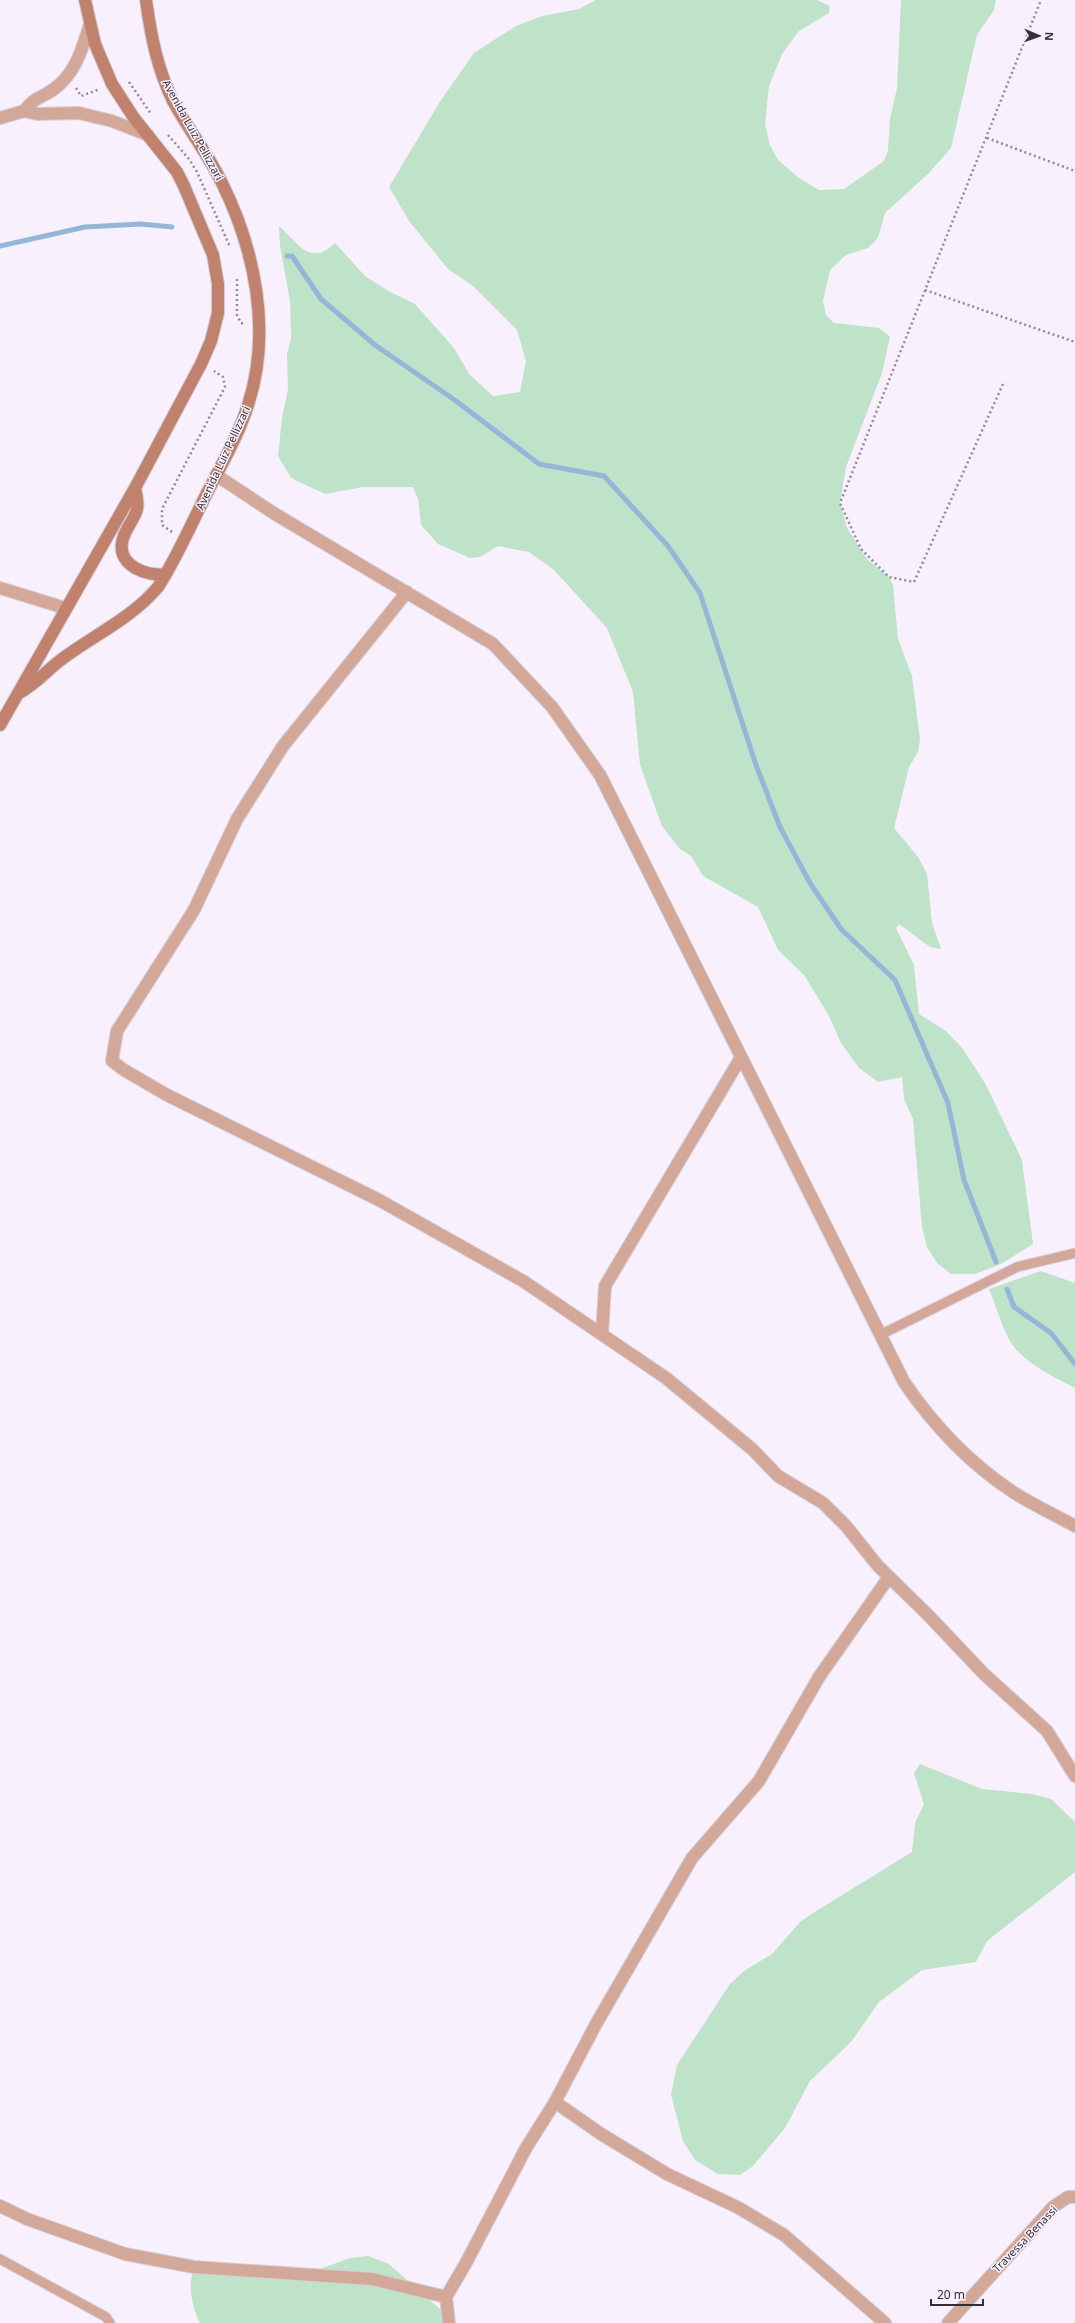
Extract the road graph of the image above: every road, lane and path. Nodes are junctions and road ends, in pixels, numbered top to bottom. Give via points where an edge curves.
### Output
1 (85, 0) edge
2 (146, 0) edge
3 (1041, 0) edge
4 (90, 24) junction
5 (24, 111) junction
6 (0, 118) edge
7 (148, 135) junction
8 (987, 138) junction
9 (1075, 171) edge
10 (925, 290) junction
11 (1075, 342) edge
12 (201, 364) junction
13 (1003, 384) dead end
14 (216, 476) junction
15 (135, 488) junction
16 (184, 539) junction
17 (166, 574) junction
18 (0, 588) edge
19 (407, 592) junction
20 (65, 608) junction
21 (19, 693) junction
22 (0, 725) edge
23 (740, 1059) junction
24 (1075, 1253) edge
25 (602, 1334) junction
26 (880, 1335) junction
27 (1075, 1526) edge
28 (889, 1577) junction
29 (1075, 1776) edge
30 (555, 2102) junction
31 (1075, 2197) edge
32 (0, 2206) edge
33 (0, 2259) edge
34 (446, 2297) junction
35 (110, 2323) edge
36 (449, 2323) edge
37 (885, 2323) edge
38 (948, 2323) edge

1 - 4 main road, Avenida Luiz Pellizzari
2 - 14 main road, Avenida Luiz Pellizzari via 153,45 164,81 222,184 244,236 252,263 259,327 256,369 243,420
3 - 8 path
4 - 5 street via 81,52 68,76 54,89 34,99
4 - 7 main road, Avenida Luiz Pellizzari via 95,44 112,84
5 - 6 street
5 - 7 street via 37,114 65,112 96,116
7 - 12 main road, Avenida Luiz Pellizzari via 184,186 213,255 218,313 211,341
8 - 9 path
8 - 10 path
10 - 11 path
10 - 13 path via 840,504 861,549 889,577 914,582
12 - 15 main road, Avenida Luiz Pellizzari
12 - 16 path via 224,377 225,387 162,509 162,525
14 - 16 main road, Avenida Luiz Pellizzari
14 - 19 street
15 - 17 main road via 138,508 122,543 123,551 130,564 142,573
15 - 20 main road, Avenida Luiz Pellizzari
16 - 17 main road, Avenida Luiz Pellizzari
17 - 21 main road, Avenida Luiz Pellizzari via 140,606 62,659 35,684
18 - 20 street
19 - 23 street via 493,644 533,685 569,729 600,775
19 - 25 street via 283,746 237,819 194,910 117,1032 112,1061 167,1095 379,1200 523,1281
20 - 21 main road, Avenida Luiz Pellizzari
21 - 22 main road, Avenida Luiz Pellizzari
23 - 25 street via 605,1286
23 - 26 street
24 - 26 lane via 1017,1267
25 - 28 street via 666,1378 752,1449 778,1476 823,1503
26 - 27 street via 904,1382 954,1444 1014,1493
28 - 29 street via 984,1674 1047,1732
28 - 30 street via 819,1677 758,1781 692,1858 596,2024
30 - 34 street via 526,2148
30 - 37 street via 601,2134 667,2174 739,2208 784,2235
31 - 38 street, Travessa Benassi via 1068,2197 1053,2207
32 - 34 street via 27,2219 125,2254 194,2267 372,2278
33 - 35 lane via 106,2317
34 - 36 street

